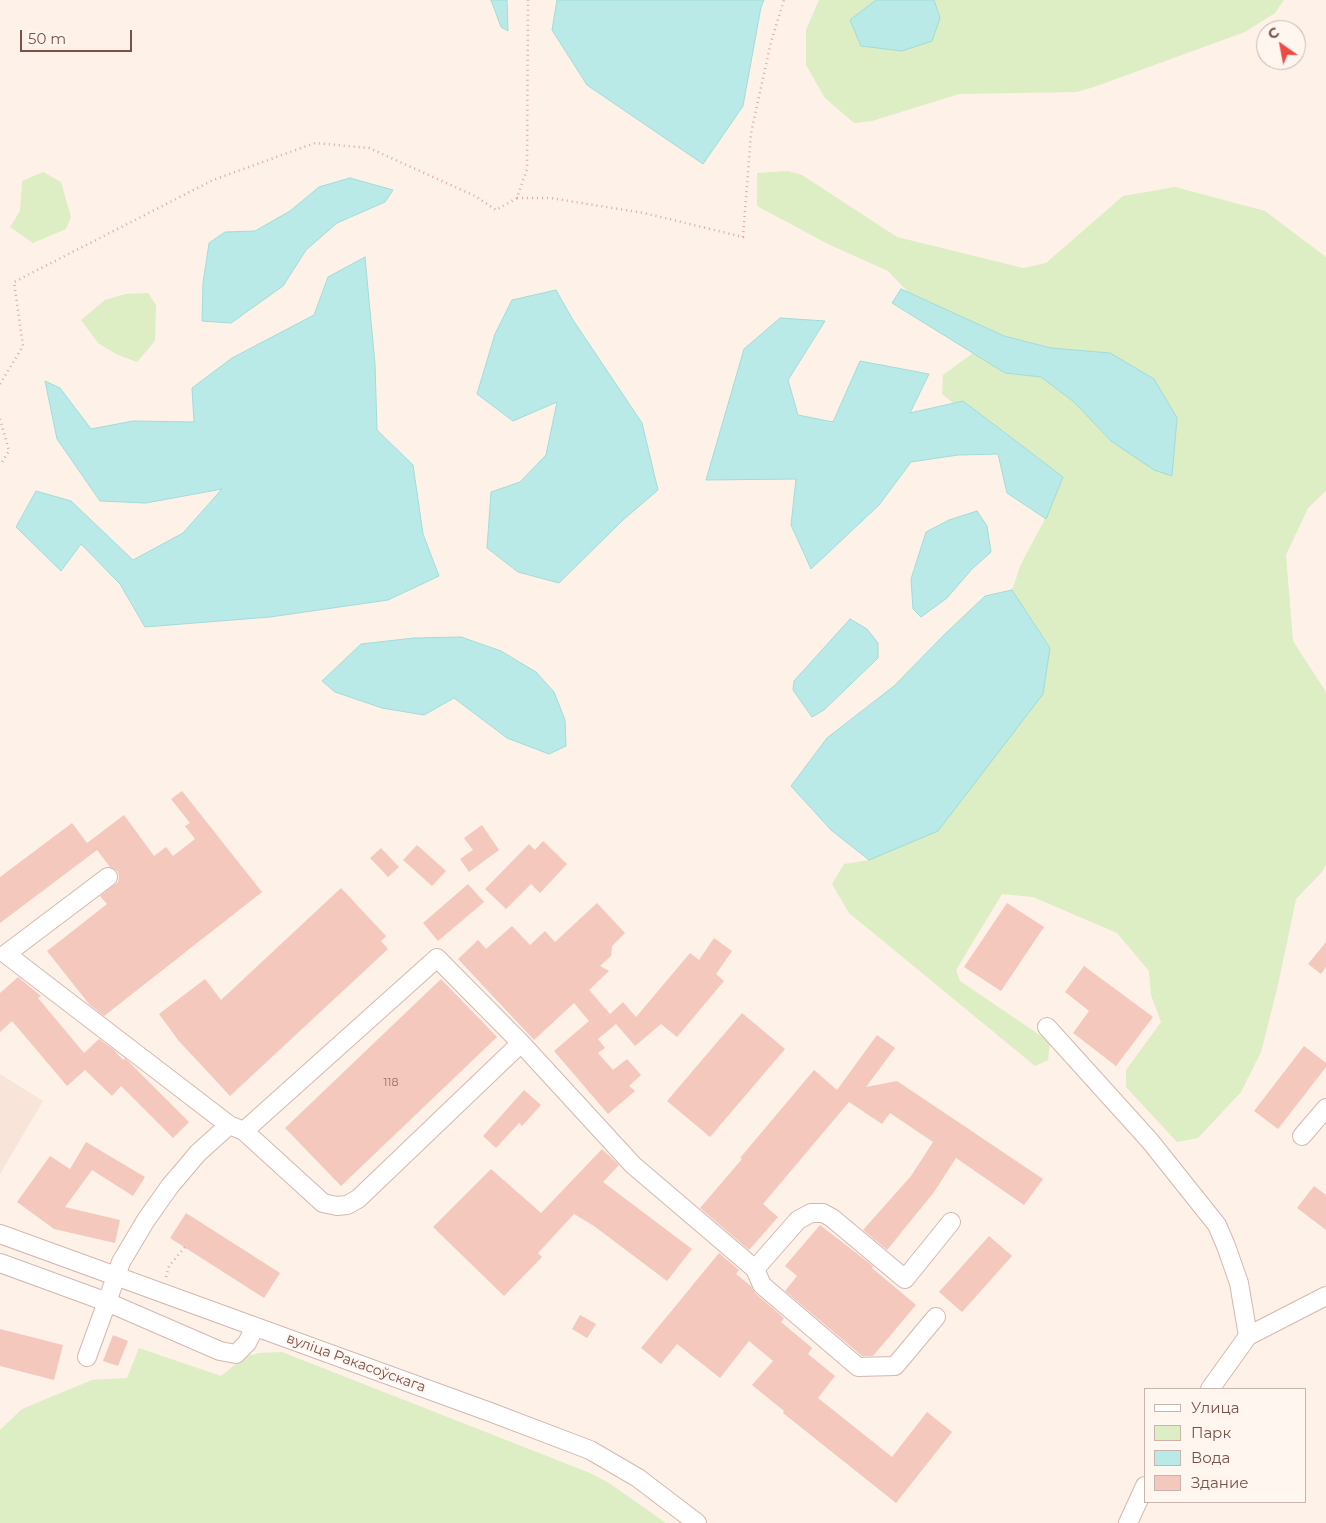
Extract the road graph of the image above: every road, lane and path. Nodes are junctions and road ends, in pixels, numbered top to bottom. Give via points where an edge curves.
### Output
1 (528, 0) edge
2 (784, 0) edge
3 (517, 198) junction
4 (0, 384) edge
5 (0, 418) edge
6 (0, 466) edge
7 (108, 877) dead end
8 (1047, 1027) dead end
9 (521, 1043) junction
10 (1326, 1108) edge
11 (237, 1128) junction
12 (1302, 1136) dead end
13 (951, 1222) dead end
14 (0, 1234) edge
15 (184, 1247) dead end
16 (0, 1263) edge
17 (755, 1269) junction
18 (117, 1276) junction
19 (165, 1278) dead end
20 (1326, 1296) edge
21 (107, 1302) junction
22 (936, 1317) dead end
23 (255, 1327) junction
24 (1248, 1336) junction
25 (87, 1357) dead end
26 (1211, 1388) edge
27 (1144, 1488) edge
28 (697, 1523) edge
29 (1128, 1523) edge

1 - 3 path via 527,169
2 - 3 path via 771,42 751,133 743,237 644,213 550,198
3 - 4 path via 496,210 475,196 369,148 315,143 213,180 14,282 23,346
5 - 6 path via 9,451
7 - 11 street via 6,954
8 - 24 street via 1150,1141 1217,1225 1239,1283
9 - 11 street via 358,1199 347,1205 323,1203
9 - 11 street via 437,958
9 - 17 street via 633,1165
10 - 12 street
11 - 18 street via 198,1153 170,1186 121,1262
13 - 17 street via 905,1279 822,1212 811,1213 798,1220
14 - 18 street, вуліца Ракасоўскага
15 - 19 path via 169,1266
16 - 21 street
17 - 22 street via 762,1285 858,1368 895,1366
18 - 21 street
18 - 23 street, вуліца Ракасоўскага
20 - 24 street
21 - 23 street via 220,1351 236,1354 247,1343
21 - 25 street
23 - 28 street, вуліца Ракасоўскага via 590,1450 638,1478
24 - 26 street
27 - 29 street

